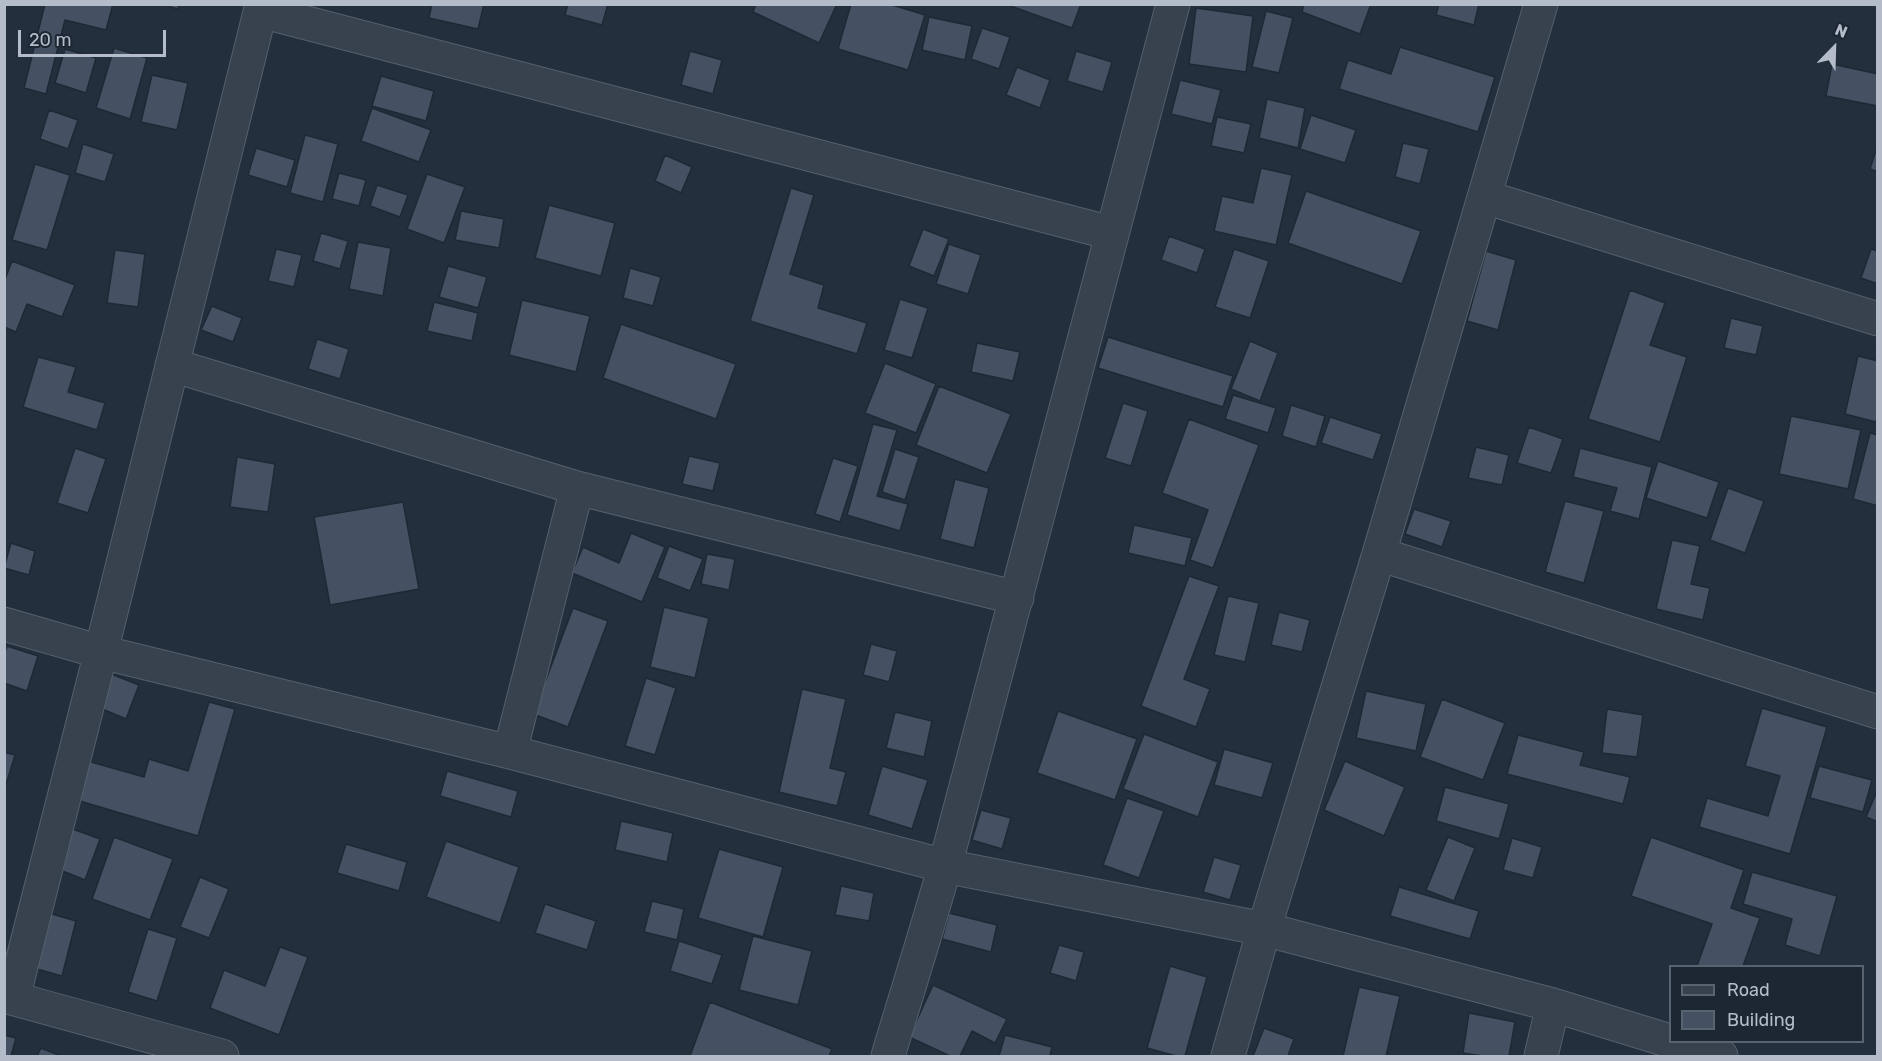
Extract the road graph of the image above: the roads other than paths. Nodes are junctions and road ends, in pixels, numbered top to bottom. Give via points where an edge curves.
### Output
1 (1173, 4) edge
2 (1541, 4) edge
3 (262, 8) edge
4 (1485, 197) junction
5 (1111, 233) junction
6 (1878, 319) edge
7 (172, 365) junction
8 (577, 488) junction
9 (1379, 554) junction
10 (1017, 598) junction
11 (4, 624) edge
12 (101, 652) junction
13 (1878, 712) edge
14 (510, 752) junction
15 (945, 866) junction
16 (1264, 929) junction
17 (9, 997) edge
18 (1553, 1005) junction
19 (1669, 1040) edge
20 (1678, 1043) edge
21 (222, 1056) edge
22 (888, 1056) edge
23 (1228, 1056) edge
24 (1541, 1056) edge
25 (1722, 1056) edge

1 - 5 street
2 - 4 street
3 - 5 street
3 - 7 street
4 - 6 street
4 - 9 street
5 - 10 street
7 - 8 street
7 - 12 street
8 - 10 street
8 - 14 street
9 - 13 street
9 - 16 street
10 - 15 street
11 - 12 street
12 - 14 street
12 - 17 street
14 - 15 street
15 - 16 street
15 - 22 street
16 - 18 street
16 - 23 street
17 - 21 street
18 - 19 street
18 - 24 street
20 - 25 street

